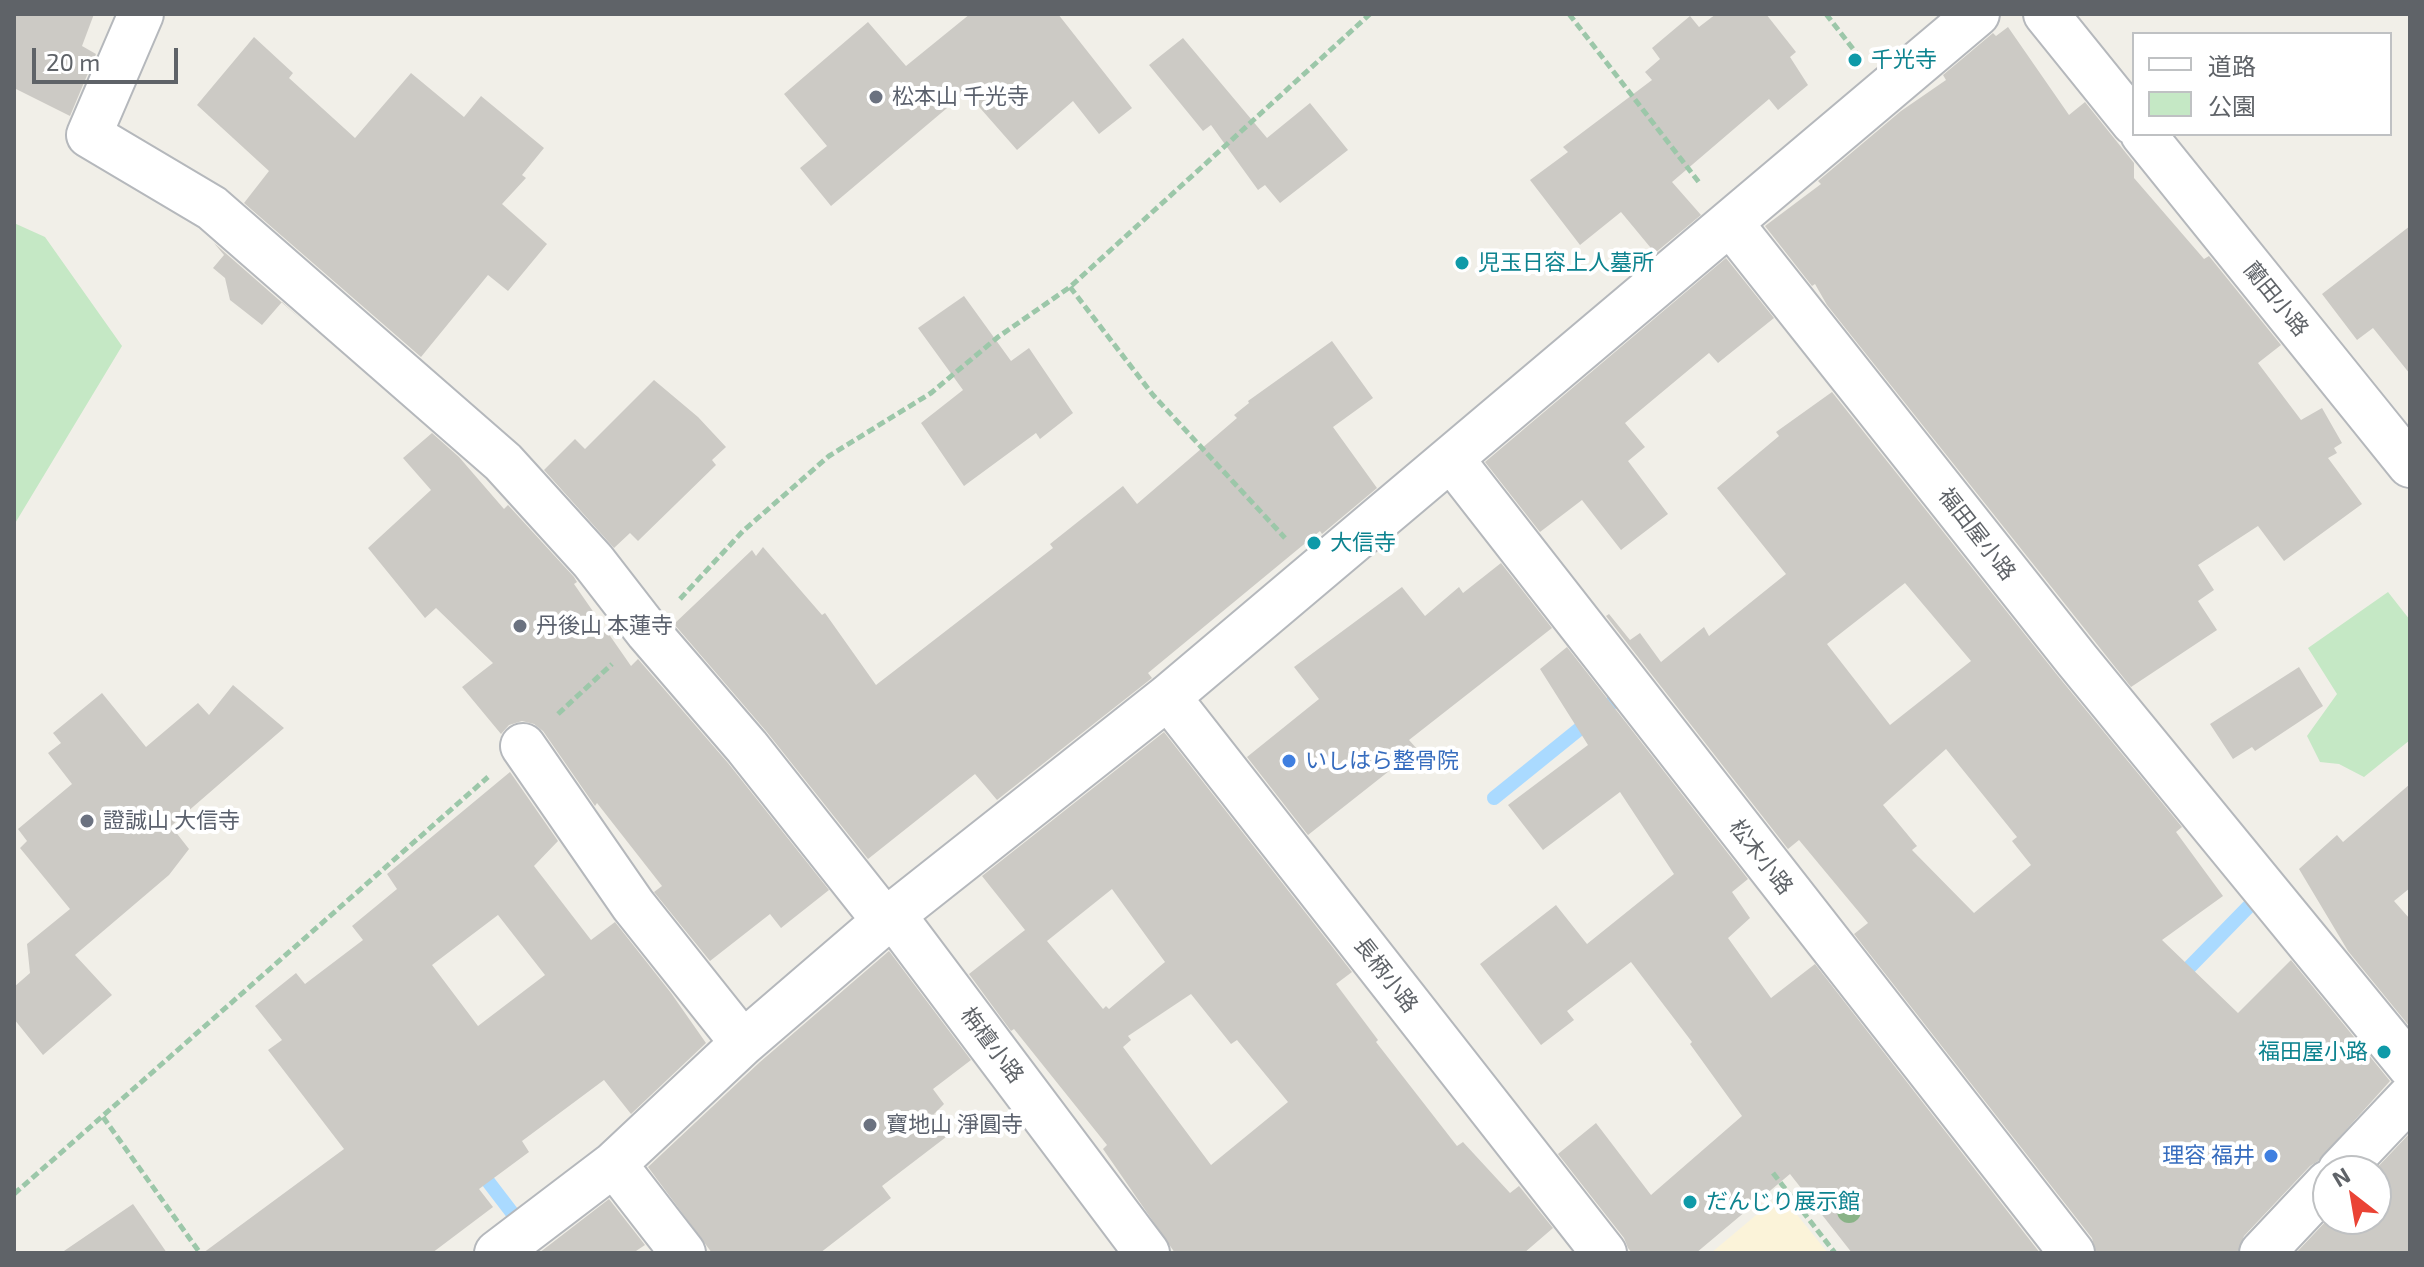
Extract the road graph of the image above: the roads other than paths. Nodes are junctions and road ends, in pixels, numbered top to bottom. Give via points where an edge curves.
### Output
1 (141, 14) edge
2 (1977, 14) edge
3 (2046, 14) edge
4 (2132, 121) edge
5 (2145, 136) edge
6 (1731, 224) junction
7 (1452, 460) junction
8 (2410, 465) edge
9 (1168, 697) junction
10 (523, 746) road end
11 (889, 918) junction
12 (743, 1043) junction
13 (2410, 1066) edge
14 (2410, 1097) edge
15 (2355, 1155) edge
16 (614, 1164) junction
17 (2312, 1200) edge
18 (497, 1253) edge
19 (683, 1253) edge
20 (1147, 1253) edge
21 (1604, 1253) edge
22 (2072, 1253) edge
23 (2262, 1253) edge

1 - 11 street, 栴檀小路 via 89,135 212,208 503,462 593,561
2 - 6 street
3 - 4 street
5 - 8 street, 蘭田小路
6 - 7 street
6 - 13 street, 福田屋小路 via 2077,660
7 - 9 street
7 - 22 street, 松木小路
9 - 11 street
9 - 21 street, 長柄小路
10 - 12 street via 633,905
11 - 12 street
11 - 20 street, 栴檀小路
12 - 16 street
14 - 15 street
16 - 18 street
16 - 19 street
17 - 23 street

